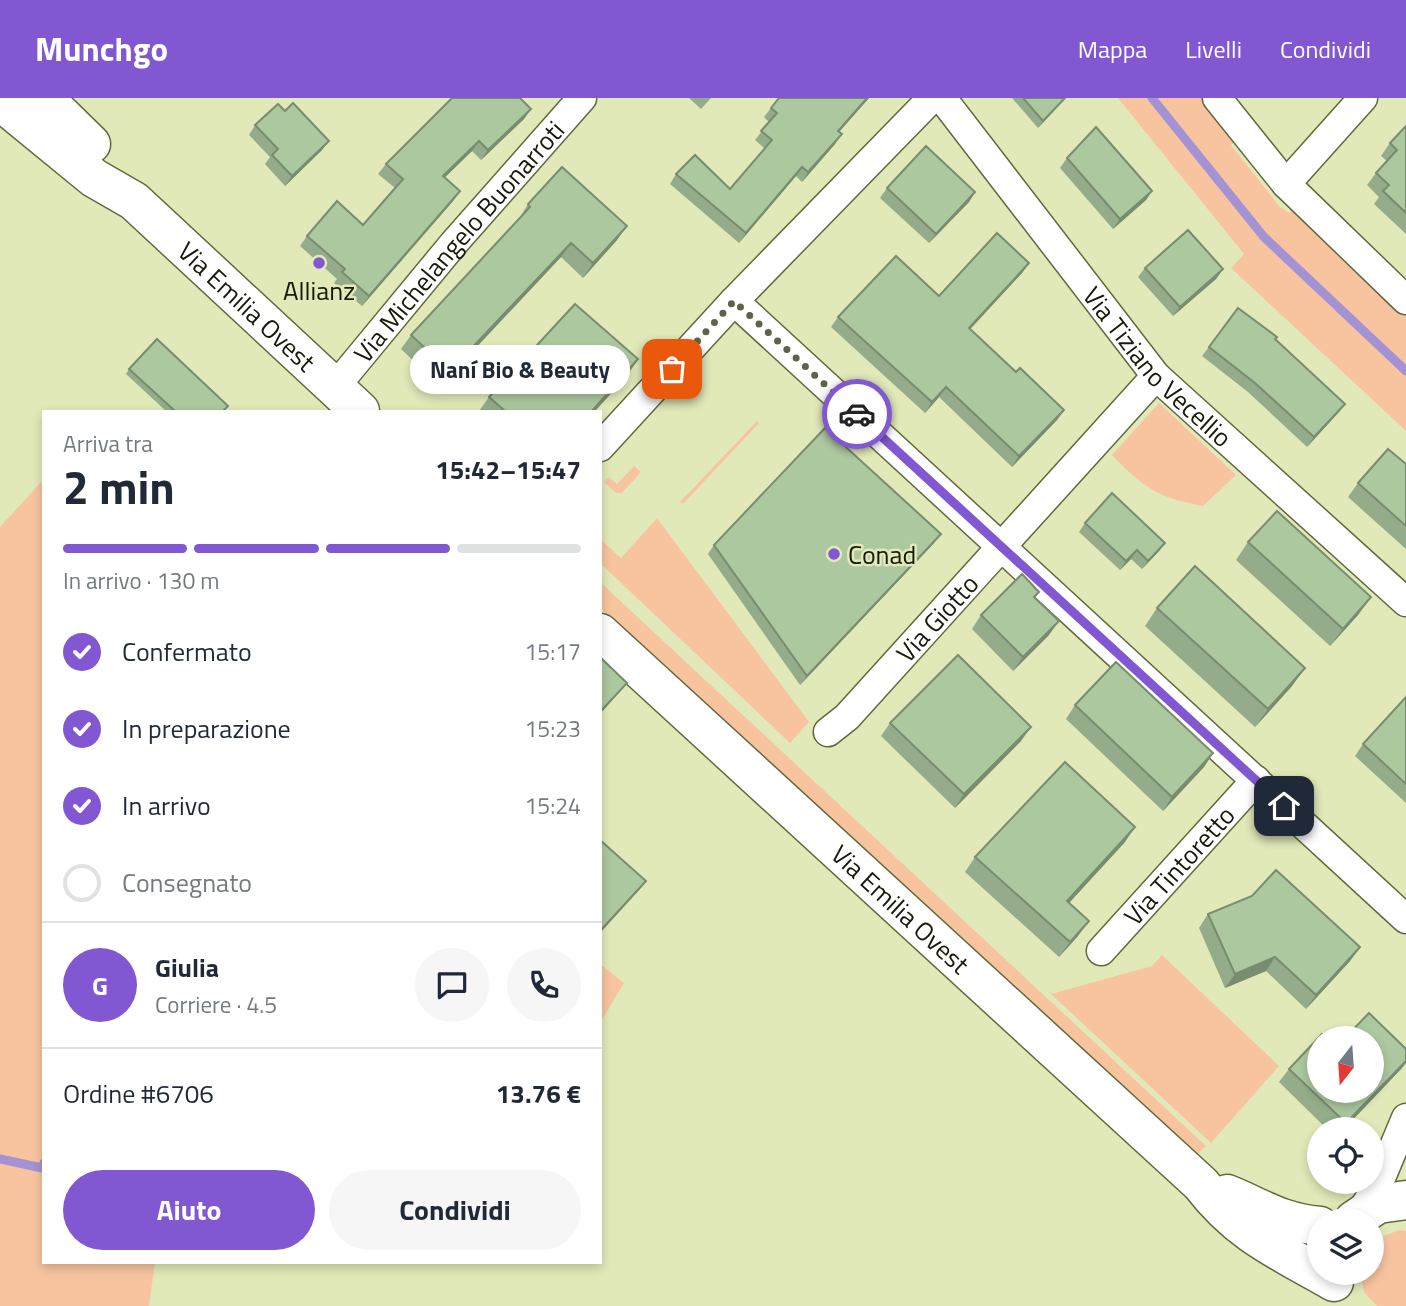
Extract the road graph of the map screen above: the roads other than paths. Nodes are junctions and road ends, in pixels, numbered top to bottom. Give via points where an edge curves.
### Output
1 (44, 98) edge
2 (582, 98) edge
3 (932, 98) edge
4 (942, 98) edge
5 (1217, 98) edge
6 (1363, 98) edge
7 (0, 101) edge
8 (1286, 184) junction
9 (134, 201) junction
10 (1406, 300) edge
11 (734, 301) junction
12 (1156, 376) junction
13 (348, 399) edge
14 (602, 445) edge
15 (1001, 546) junction
16 (1406, 602) edge
17 (602, 635) edge
18 (828, 732) dead end
19 (1256, 780) junction
20 (1406, 919) edge
21 (1101, 951) dead end
22 (1406, 1118) edge
23 (1201, 1184) junction
24 (1406, 1200) edge
25 (1363, 1208) edge
26 (1372, 1208) edge
27 (1307, 1225) edge
28 (1337, 1287) edge

1 - 9 main road, Via Emilia Ovest via 112,164
2 - 13 street, Via Michelangelo Buonarroti via 454,243
3 - 11 street
4 - 12 street, Via Tiziano Vecellio
5 - 8 street
6 - 8 street
7 - 9 main road, Via Emilia Ovest via 94,178
8 - 10 street
9 - 13 main road, Via Emilia Ovest
11 - 14 street
11 - 15 street
12 - 15 street, Via Giotto
12 - 16 street, Via Tiziano Vecellio
15 - 18 street, Via Giotto
15 - 19 street
17 - 23 main road, Via Emilia Ovest
19 - 20 street
19 - 21 street, Via Tintoretto
22 - 25 street via 1378,1185
23 - 27 main road, Via Emilia Ovest via 1270,1216
23 - 28 main road, Via Emilia Ovest via 1223,1212 1256,1238
24 - 26 main road

